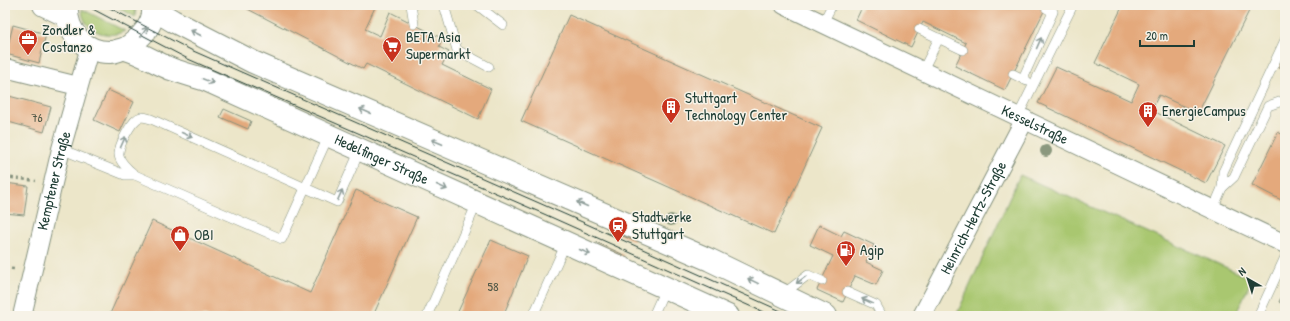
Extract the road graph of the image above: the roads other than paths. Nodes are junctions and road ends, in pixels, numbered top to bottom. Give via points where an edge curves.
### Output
1 (44, 5) edge
2 (411, 5) edge
3 (444, 5) edge
4 (477, 5) edge
5 (784, 5) edge
6 (832, 5) edge
7 (1073, 5) edge
8 (153, 7) edge
9 (1046, 8) dead end
10 (67, 10) edge
11 (823, 23) junction
12 (414, 24) dead end
13 (503, 25) dead end
14 (920, 29) dead end
15 (939, 38) junction
16 (1285, 40) edge
17 (90, 47) junction
18 (125, 49) junction
19 (963, 50) dead end
20 (489, 67) dead end
21 (5, 68) edge
22 (923, 70) junction
23 (1013, 74) dead end
24 (1022, 78) junction
25 (1034, 84) junction
26 (78, 86) junction
27 (1285, 100) edge
28 (1022, 117) junction
29 (329, 135) junction
30 (361, 148) junction
31 (61, 149) junction
32 (134, 175) junction
33 (1222, 188) junction
34 (477, 203) junction
35 (1212, 209) junction
36 (566, 243) junction
37 (1285, 244) edge
38 (1285, 257) edge
39 (822, 281) dead end
40 (665, 289) junction
41 (847, 292) dead end
42 (781, 295) junction
43 (22, 316) edge
44 (427, 316) edge
45 (533, 316) edge
46 (653, 316) edge
47 (728, 316) edge
48 (826, 316) edge
49 (882, 316) edge
50 (922, 316) edge
51 (1258, 316) edge

1 - 10 street, Hedelfinger Straße
2 - 12 lane
3 - 20 lane via 457,50
4 - 13 lane
5 - 11 street, Kesselstraße
6 - 11 lane
7 - 25 lane
18 -> 8 street via 143,36 151,20
42 -> 8 street via 710,260 253,62 173,22
24 -> 9 lane via 1053,12
10 - 17 street, Hedelfinger Straße via 73,32
11 - 22 street, Kesselstraße
14 - 15 lane
15 - 19 lane
15 - 22 lane
16 - 33 lane via 1223,172
17 - 18 street, Hedelfinger Straße via 112,52
17 - 26 street, Kemptener Straße
18 -> 29 street, Hedelfinger Straße via 171,69 206,80
21 - 26 street
22 - 28 street, Kesselstraße
23 - 24 lane
24 - 25 lane
25 - 28 lane
26 - 31 street, Kemptener Straße
27 - 33 lane via 1268,106 1234,177
28 - 35 street, Kesselstraße
28 - 50 street, Heinrich-Hertz-Straße
29 - 30 street, Hedelfinger Straße
29 - 32 lane via 282,239
32 -> 30 lane via 119,155 128,129 142,117 337,202
30 -> 34 street, Hedelfinger Straße
31 - 32 lane via 125,175
31 - 43 street, Kemptener Straße
33 - 35 lane
34 - 36 street, Hedelfinger Straße
34 - 44 lane
35 - 37 street, Kesselstraße
36 -> 40 street, Hedelfinger Straße
36 - 45 lane
38 - 51 lane
39 -> 42 lane via 808,275
40 - 46 lane
40 - 47 street, Hedelfinger Straße
49 -> 41 lane via 876,305
42 - 48 street

